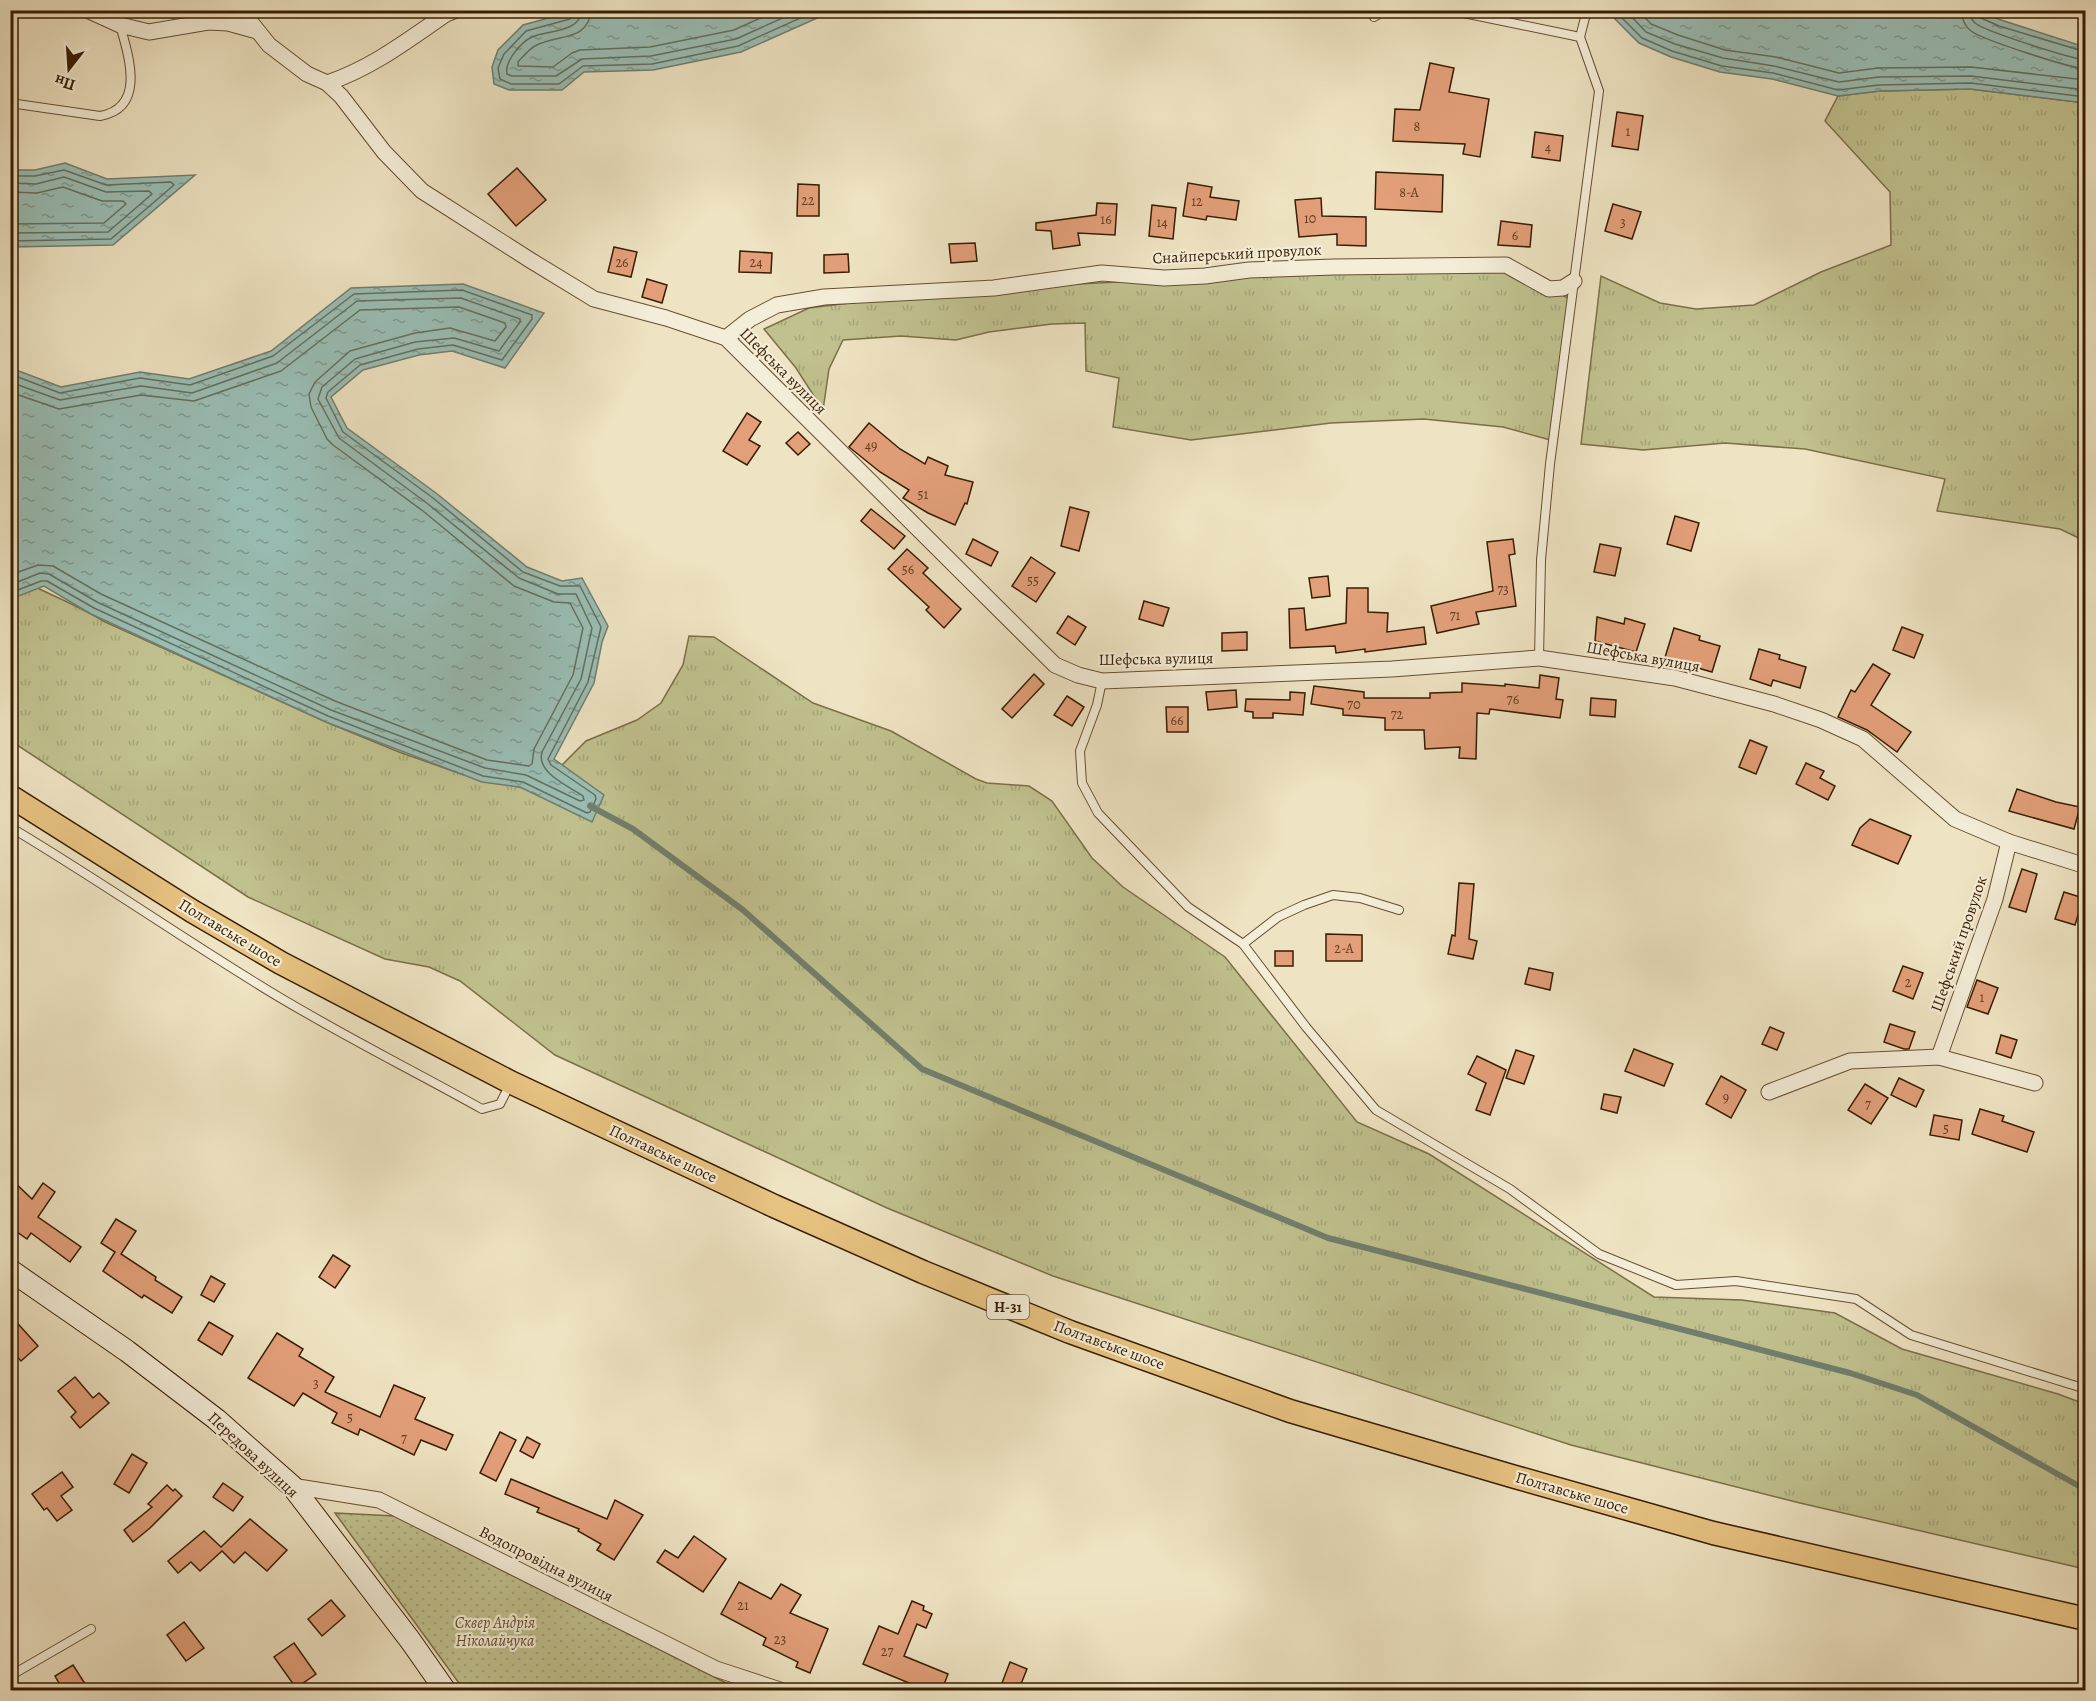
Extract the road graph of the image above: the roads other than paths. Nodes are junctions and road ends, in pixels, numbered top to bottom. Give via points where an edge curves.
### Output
1 (87, 10) edge
2 (241, 10) edge
3 (1386, 10) edge
4 (1449, 10) edge
5 (1587, 10) edge
6 (450, 12) edge
7 (1374, 17) dead end
8 (120, 25) junction
9 (257, 31) junction
10 (1580, 37) junction
11 (327, 83) junction
12 (10, 103) edge
13 (1575, 281) junction
14 (726, 338) junction
15 (1539, 658) junction
16 (1102, 681) junction
17 (10, 796) edge
18 (10, 827) edge
19 (2009, 842) junction
20 (2085, 866) edge
21 (1399, 910) dead end
22 (1243, 944) junction
23 (1939, 1057) junction
24 (510, 1082) junction
25 (2036, 1083) dead end
26 (1769, 1092) dead end
27 (10, 1270) edge
28 (2085, 1389) edge
29 (292, 1486) junction
30 (2085, 1619) edge
31 (91, 1629) dead end
32 (10, 1676) edge
33 (445, 1690) edge
34 (780, 1690) edge

1 - 8 street
2 - 9 street
3 - 7 lane
4 - 10 lane
5 - 10 lane
6 - 11 street via 386,56
8 - 9 street via 149,32 208,22
8 - 12 lane via 130,58 130,90 119,109 100,116
9 - 11 street via 288,61
10 - 13 lane via 1599,91
11 - 14 street, Шефська вулиця via 422,191 594,299
13 - 14 street, Снайперський провулок via 1563,288 1549,289 1506,265 1260,270 1164,278 1102,273 994,288 824,297 777,305
13 - 15 lane via 1550,464 1541,560
14 - 16 street, Шефська вулиця via 1055,665
15 - 16 street, Шефська вулиця via 1392,669
15 - 19 street, Шефська вулиця via 1675,678 1821,720 1863,739 1955,819
16 - 22 lane via 1080,751 1082,783 1098,813 1188,907
17 - 24 main road, Полтавське шосе / Н-31 via 281,963
18 - 24 lane via 256,984 482,1109 500,1104
19 - 20 street, Шефська вулиця
19 - 23 street, Шефський провулок via 1995,899
21 - 22 lane via 1360,898 1333,895 1278,917
22 - 28 lane via 1376,1110 1510,1189 1599,1254 1676,1286 1736,1281 1856,1299 1911,1335
23 - 25 street
23 - 26 street via 1850,1061
24 - 30 main road, Полтавське шосе / Н-31 via 923,1272 1070,1332 1290,1411 1713,1533
27 - 29 street, Передова вулиця via 216,1419
29 - 33 street, Передова вулиця
29 - 34 street, Водопровідна вулиця via 379,1500 716,1669
31 - 32 lane

